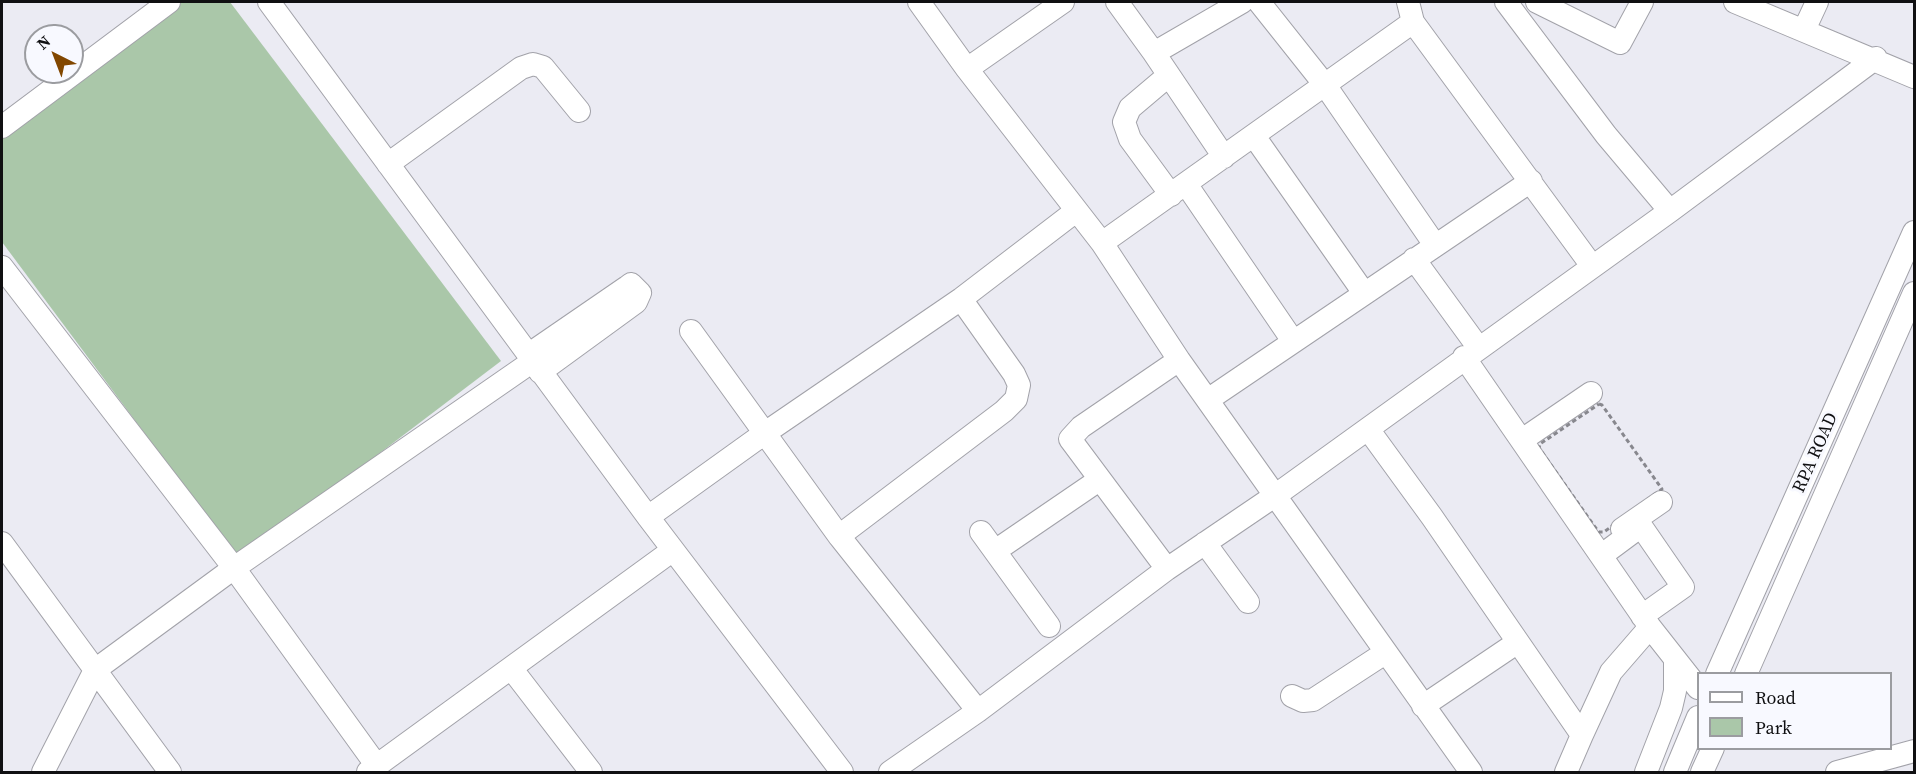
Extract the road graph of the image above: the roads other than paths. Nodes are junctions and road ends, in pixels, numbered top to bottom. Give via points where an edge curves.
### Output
1 (169, 2) edge
2 (269, 2) edge
3 (919, 2) edge
4 (1063, 2) edge
5 (1117, 2) edge
6 (1242, 2) edge
7 (1259, 2) edge
8 (1506, 2) edge
9 (1642, 2) edge
10 (1735, 2) edge
11 (1817, 2) edge
12 (1546, 4) edge
13 (1411, 12) edge
14 (1804, 30) junction
15 (1154, 53) junction
16 (1876, 58) junction
17 (967, 69) junction
18 (1169, 75) junction
19 (1914, 77) edge
20 (1325, 85) junction
21 (579, 111) dead end
22 (2, 127) edge
23 (1254, 136) junction
24 (1224, 157) junction
25 (388, 164) junction
26 (1531, 181) junction
27 (1179, 190) junction
28 (1076, 211) junction
29 (1670, 211) junction
30 (1914, 232) edge
31 (1102, 243) junction
32 (1435, 245) junction
33 (1414, 259) junction
34 (1592, 266) junction
35 (2, 267) edge
36 (1364, 293) junction
37 (1887, 294) junction
38 (1912, 298) edge
39 (961, 299) junction
40 (691, 331) dead end
41 (1293, 341) junction
42 (1471, 352) junction
43 (1179, 360) junction
44 (534, 363) junction
45 (1591, 393) dead end
46 (1209, 399) junction
47 (1368, 429) junction
48 (765, 433) junction
49 (1530, 444) junction
50 (1099, 480) junction
51 (1276, 495) junction
52 (1660, 502) dead end
53 (648, 518) junction
54 (1638, 523) junction
55 (981, 532) dead end
56 (839, 536) junction
57 (2, 543) edge
58 (1205, 543) junction
59 (673, 550) junction
60 (995, 551) junction
61 (1599, 551) junction
62 (234, 568) junction
63 (1167, 569) junction
64 (1248, 602) dead end
65 (1646, 622) junction
66 (1049, 626) dead end
67 (1518, 642) junction
68 (1385, 653) junction
69 (1675, 660) junction
70 (511, 668) junction
71 (95, 670) junction
72 (1718, 672) edge
73 (1747, 672) edge
74 (1697, 686) edge
75 (1292, 696) dead end
76 (1423, 706) junction
77 (978, 711) junction
78 (1697, 719) edge
79 (1582, 735) junction
80 (1712, 750) edge
81 (1914, 752) edge
82 (373, 769) edge
83 (43, 772) edge
84 (170, 772) edge
85 (591, 772) edge
86 (842, 772) edge
87 (890, 772) edge
88 (1472, 772) edge
89 (1566, 772) edge
90 (1646, 772) edge
91 (1675, 772) edge
92 (1702, 772) edge
93 (1838, 772) edge

1 - 22 street
2 - 25 street
3 - 17 street
4 - 17 street
5 - 15 street
6 - 15 street
7 - 20 street
8 - 29 street via 1606,135
9 - 12 street via 1620,43
10 - 14 street
11 - 14 street
13 - 20 street
13 - 26 street
14 - 16 street
15 - 18 street
16 - 19 street
16 - 29 street
17 - 28 street
18 - 24 street
18 - 27 street via 1130,108 1124,122 1130,139
20 - 23 street
20 - 32 street
21 - 25 street via 543,67 533,64 521,68
23 - 24 street
23 - 36 street
24 - 27 street
25 - 44 street
26 - 32 street
26 - 34 street
27 - 31 street
27 - 41 street
28 - 31 street
28 - 39 street
29 - 34 street
30 - 37 street, RPA ROAD
31 - 43 street
32 - 33 street
33 - 36 street
33 - 42 street
34 - 42 street
35 - 62 street
36 - 41 street
37 - 38 street
37 - 72 street, RPA ROAD
38 - 73 street
39 - 48 street
39 - 56 street via 1014,374 1018,385 1016,399
40 - 48 street
41 - 46 street
42 - 47 street
42 - 49 street
43 - 46 street
43 - 50 street via 1081,427 1070,439
44 - 53 street
44 - 62 street
45 - 49 street
46 - 51 street
47 - 51 street
47 - 67 street
48 - 53 street
48 - 56 street
49 - 61 street
50 - 60 street
50 - 63 street
51 - 58 street
51 - 68 street
52 - 54 street
53 - 59 street
54 - 61 street
54 - 65 street via 1683,587
55 - 60 street
56 - 77 street
57 - 71 street
58 - 63 street
58 - 64 street
59 - 70 street
59 - 86 street
60 - 66 street
61 - 65 street
62 - 71 street
62 - 82 street
63 - 77 street
65 - 69 street
65 - 79 street via 1611,672
67 - 76 street
67 - 79 street
68 - 75 street via 1313,700
68 - 76 street
69 - 74 street
69 - 90 street via 1671,708
70 - 82 street
70 - 85 street
71 - 83 street
71 - 84 street
76 - 88 street
77 - 87 street
78 - 91 street
79 - 89 street
80 - 92 street
81 - 93 street

